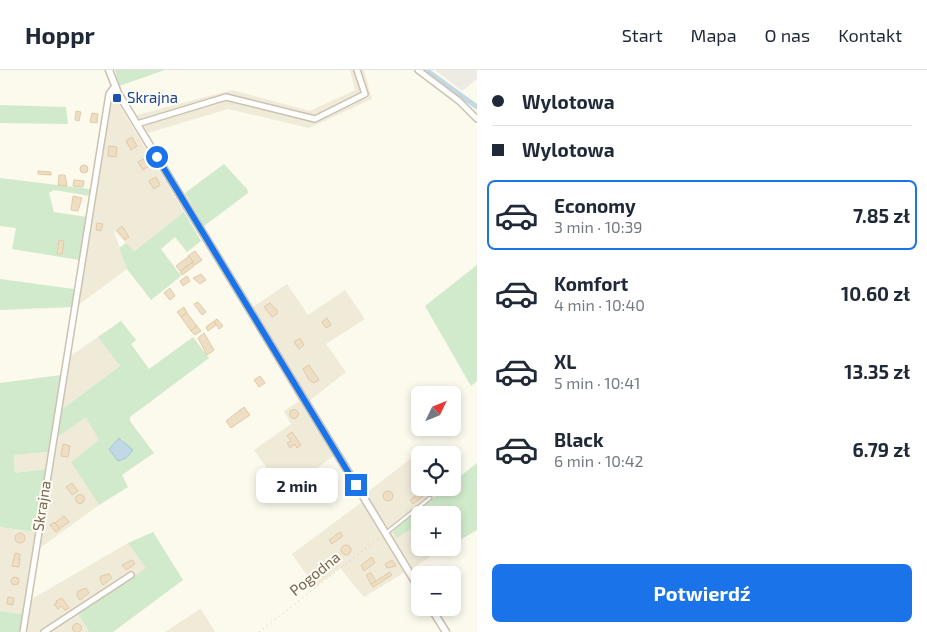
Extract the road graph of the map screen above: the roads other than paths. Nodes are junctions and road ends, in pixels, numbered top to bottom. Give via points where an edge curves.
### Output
1 (109, 70) edge
2 (357, 70) edge
3 (418, 70) edge
4 (115, 86) junction
5 (477, 119) edge
6 (137, 124) junction
7 (430, 498) dead end
8 (386, 534) junction
9 (131, 575) dead end
10 (411, 575) edge
11 (436, 616) edge
12 (23, 632) edge
13 (44, 632) edge
14 (446, 632) edge

1 - 4 street
2 - 6 street via 365,94 315,119 226,97
3 - 5 street
4 - 6 street
4 - 12 street, Skrajna via 109,94 100,142
6 - 8 street
7 - 8 lane
8 - 10 street
9 - 13 street
11 - 14 street

